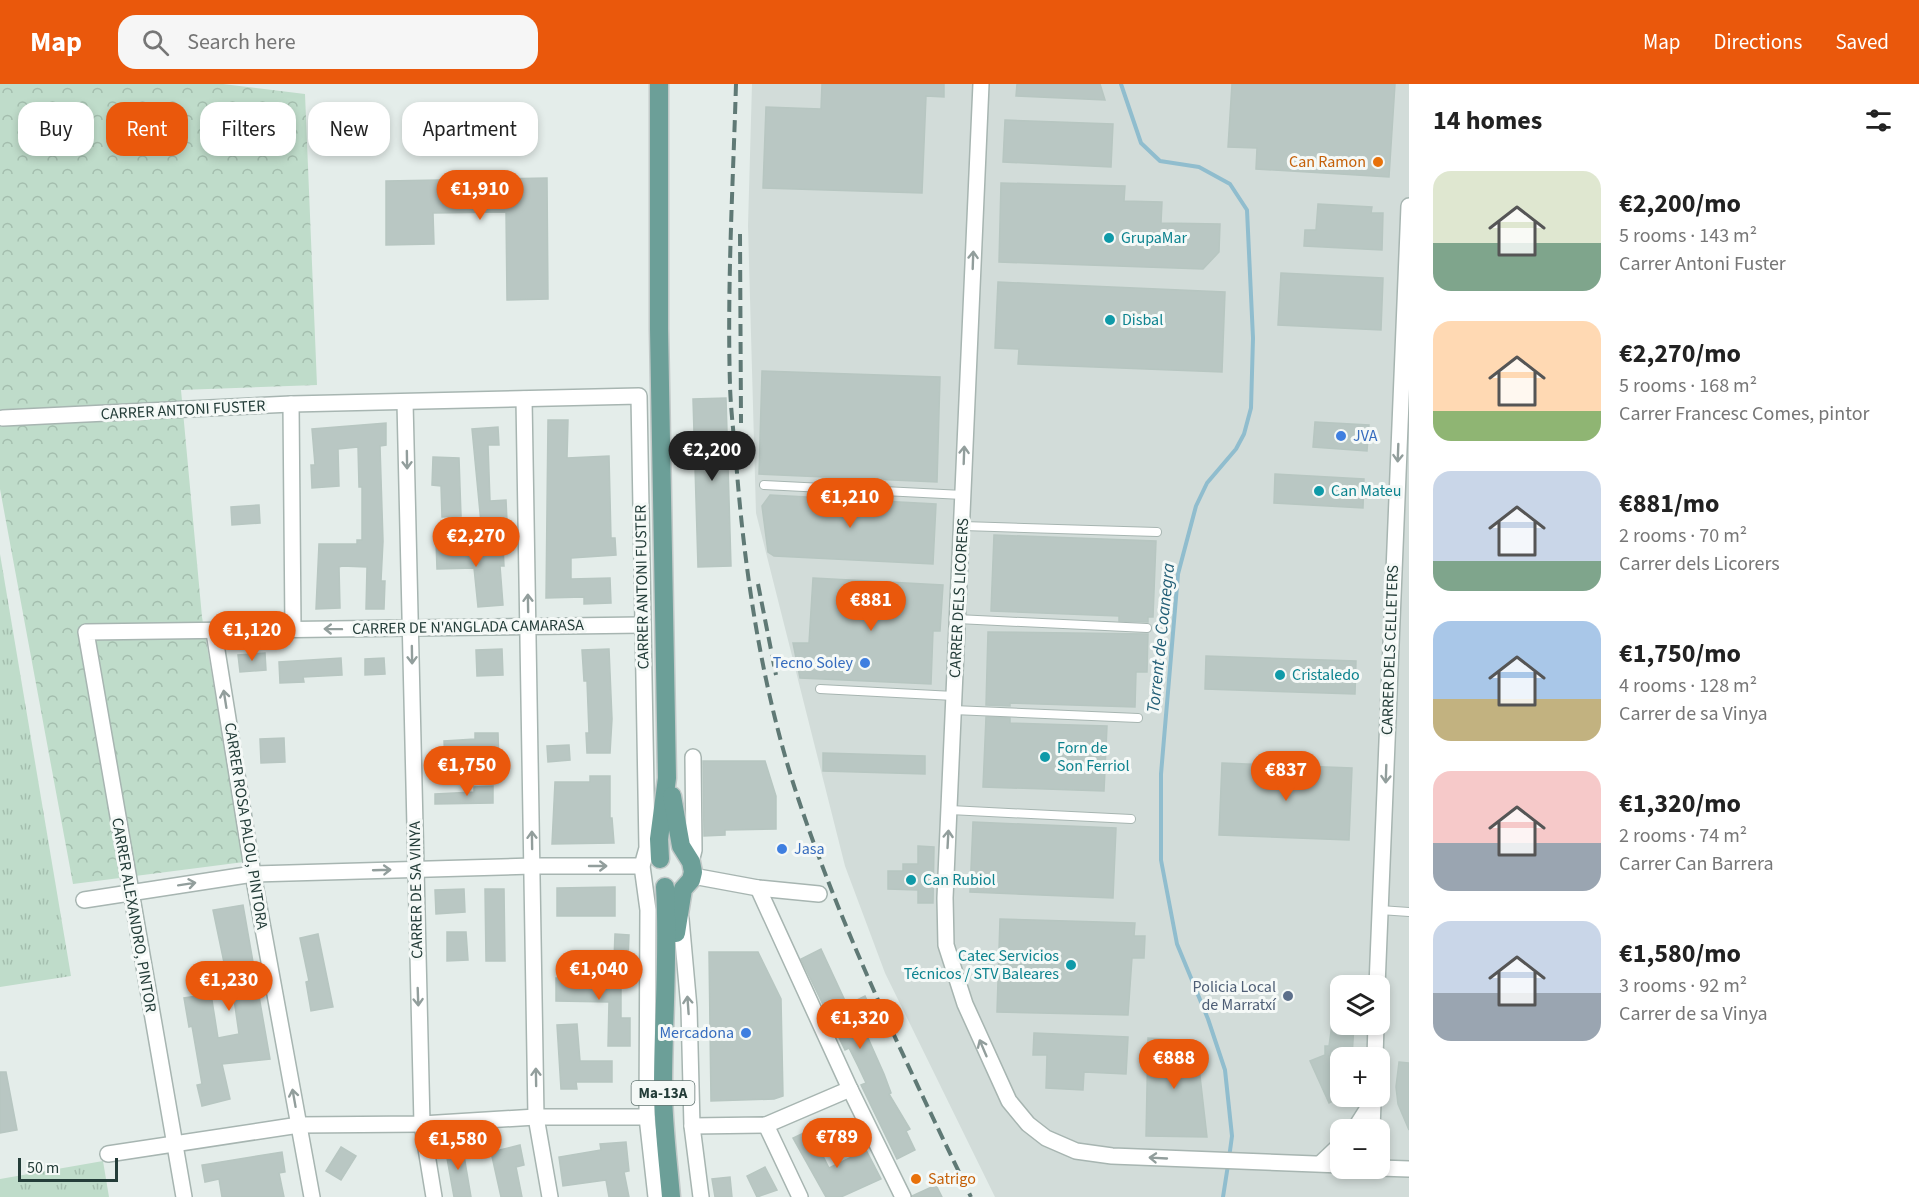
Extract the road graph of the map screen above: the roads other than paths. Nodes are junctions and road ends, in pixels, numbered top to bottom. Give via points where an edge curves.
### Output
1 (659, 84) edge
2 (981, 84) edge
3 (1409, 206) edge
4 (1405, 394) edge
5 (524, 399) junction
6 (405, 402) junction
7 (291, 404) junction
8 (3, 418) dead end
9 (764, 485) dead end
10 (963, 495) junction
11 (963, 526) junction
12 (1157, 532) dead end
13 (957, 619) junction
14 (643, 625) junction
15 (529, 626) junction
16 (293, 628) junction
17 (1147, 628) dead end
18 (411, 630) junction
19 (86, 632) joint
20 (214, 632) junction
21 (820, 689) dead end
22 (953, 703) junction
23 (1138, 718) dead end
24 (693, 757) dead end
25 (667, 778) junction
26 (950, 810) junction
27 (1131, 819) dead end
28 (660, 859) junction
29 (532, 866) junction
30 (642, 866) junction
31 (415, 868) junction
32 (254, 874) junction
33 (687, 877) junction
34 (664, 886) junction
35 (758, 888) junction
36 (130, 893) junction
37 (819, 894) dead end
38 (84, 900) dead end
39 (1380, 910) junction
40 (1409, 912) edge
41 (1377, 975) edge
42 (664, 988) junction
43 (850, 1089) junction
44 (536, 1117) junction
45 (647, 1117) junction
46 (422, 1124) junction
47 (299, 1125) junction
48 (766, 1125) junction
49 (692, 1126) junction
50 (174, 1145) junction
51 (108, 1154) dead end
52 (1330, 1154) edge
53 (1321, 1163) junction
54 (1330, 1164) edge
55 (1390, 1168) edge
56 (1409, 1169) edge
57 (184, 1197) edge
58 (312, 1197) edge
59 (434, 1197) edge
60 (550, 1197) edge
61 (656, 1197) edge
62 (671, 1197) edge
63 (701, 1197) edge
64 (800, 1197) edge
65 (903, 1197) edge

1 - 25 main road, Ma-13A
10 -> 2 street, CARRER DELS LICORERS
3 - 4 street, CARRER DELS CELLETERS
4 -> 39 street, CARRER DELS CELLETERS
5 - 6 street, CARRER ANTONI FUSTER
5 - 14 street, CARRER ANTONI FUSTER via 639,396
15 -> 5 street
6 - 7 street, CARRER ANTONI FUSTER
6 -> 18 street, CARRER DE SA VINYA
7 - 8 street, CARRER ANTONI FUSTER
7 - 16 street
9 - 10 lane
10 - 11 street, CARRER DELS LICORERS
11 - 12 lane
11 - 13 street, CARRER DELS LICORERS
13 - 17 lane
13 - 22 street, CARRER DELS LICORERS
14 - 15 street, CARRER DE N'ANGLADA CAMARASA
14 - 30 street, CARRER ANTONI FUSTER via 647,848
15 - 18 street, CARRER DE N'ANGLADA CAMARASA
29 -> 15 street
18 -> 16 street, CARRER DE N'ANGLADA CAMARASA
16 - 20 street, CARRER DE N'ANGLADA CAMARASA
18 -> 31 street, CARRER DE SA VINYA
19 - 20 street, CARRER DE N'ANGLADA CAMARASA
19 - 36 street, CARRER ALEXANDRO, PINTOR
32 -> 20 street, CARRER ROSA PALOU, PINTORA
21 - 22 lane
22 - 23 lane
22 - 26 street, CARRER DELS LICORERS
24 - 33 street via 694,850
25 - 28 main road, Ma-13A
25 - 33 main road, Ma-13A
26 - 27 lane
53 -> 26 street, CARRER DELS LICORERS via 1216,1161 1076,1151 1046,1138 1028,1124 1009,1101 965,1004 946,945
28 - 33 main road via 674,852
28 - 34 main road, Ma-13A via 655,870
29 -> 30 street
29 - 31 street
44 -> 29 street
30 - 45 street, CARRER ANTONI FUSTER via 648,910
32 -> 31 street
31 -> 46 street, CARRER DE SA VINYA
36 -> 32 street
47 -> 32 street, CARRER ROSA PALOU, PINTORA
33 - 34 main road
33 - 35 street
33 - 42 main road, Ma-13A
49 -> 33 street
34 - 42 main road, Ma-13A via 668,935
35 - 37 street
35 - 43 street
36 - 38 street
36 - 50 street, CARRER ALEXANDRO, PINTOR
39 - 40 lane
39 - 41 street, CARRER DELS CELLETERS
42 - 62 main road, Ma-13A via 663,1091
43 - 48 street
43 - 65 street
44 - 45 street
44 - 46 street
44 - 60 street
45 - 61 street, CARRER ANTONI FUSTER
46 - 47 street
46 - 59 street, CARRER DE SA VINYA
47 - 50 street
47 - 58 street, CARRER ROSA PALOU, PINTORA
48 - 49 street
48 - 64 street
49 - 63 street
50 - 51 street
50 - 57 street, CARRER ALEXANDRO, PINTOR
52 - 53 street
53 - 54 street, CARRER DELS LICORERS
55 - 56 street

